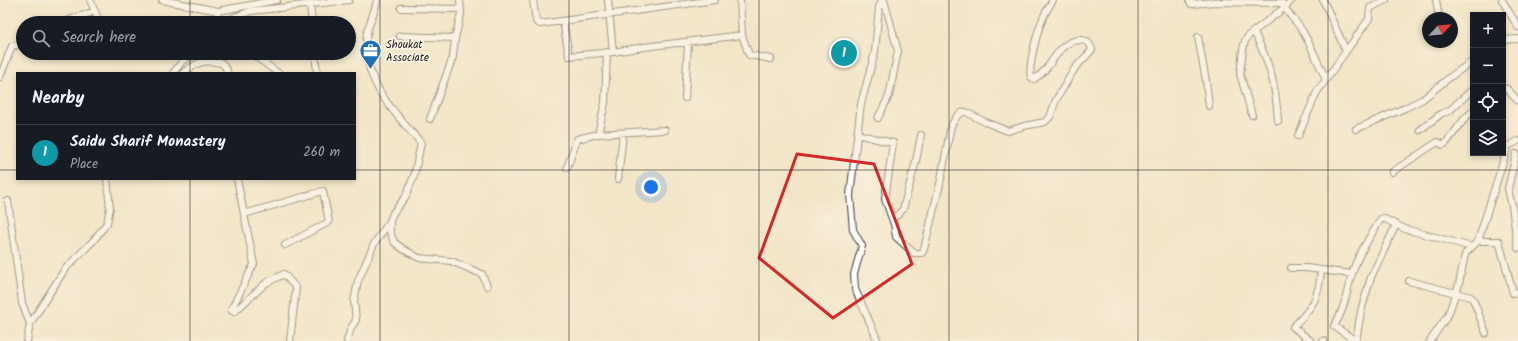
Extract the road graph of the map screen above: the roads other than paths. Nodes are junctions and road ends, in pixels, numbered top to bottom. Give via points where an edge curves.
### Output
1 (90, 0) edge
2 (162, 0) edge
3 (276, 0) edge
4 (349, 0) edge
5 (377, 0) edge
6 (460, 0) edge
7 (533, 0) edge
8 (608, 0) edge
9 (715, 0) edge
10 (740, 0) edge
11 (883, 0) edge
12 (1053, 0) edge
13 (1189, 0) edge
14 (1292, 0) edge
15 (1323, 0) edge
16 (1386, 0) edge
17 (1436, 0) edge
18 (1502, 0) edge
19 (310, 5) junction
20 (401, 8) dead end
21 (1284, 8) junction
22 (461, 9) junction
23 (96, 11) junction
24 (218, 11) junction
25 (1438, 12) edge
26 (81, 16) edge
27 (98, 16) edge
28 (217, 16) edge
29 (234, 16) edge
30 (311, 16) edge
31 (609, 16) junction
32 (563, 21) junction
33 (1518, 27) edge
34 (1254, 32) junction
35 (742, 35) junction
36 (400, 36) dead end
37 (1198, 37) dead end
38 (455, 38) junction
39 (1518, 39) edge
40 (1506, 40) edge
41 (688, 43) junction
42 (16, 45) edge
43 (1346, 51) junction
44 (610, 52) junction
45 (184, 60) edge
46 (209, 60) edge
47 (209, 60) edge
48 (260, 60) edge
49 (316, 60) edge
50 (771, 60) dead end
51 (1470, 63) edge
52 (174, 72) edge
53 (184, 72) edge
54 (227, 72) edge
55 (277, 72) edge
56 (317, 72) edge
57 (0, 77) edge
58 (1326, 80) junction
59 (1506, 89) edge
60 (1470, 92) edge
61 (686, 98) dead end
62 (1518, 101) edge
63 (1209, 106) dead end
64 (1470, 113) edge
65 (1252, 115) dead end
66 (878, 118) dead end
67 (430, 119) dead end
68 (1278, 121) dead end
69 (1356, 128) dead end
70 (665, 130) dead end
71 (1420, 130) dead end
72 (623, 133) junction
73 (598, 134) junction
74 (857, 134) junction
75 (921, 135) dead end
76 (1298, 136) dead end
77 (1518, 141) edge
78 (1516, 154) dead end
79 (567, 168) dead end
80 (1392, 172) dead end
81 (618, 179) dead end
82 (107, 180) edge
83 (237, 180) edge
84 (8, 201) dead end
85 (1515, 205) edge
86 (244, 214) junction
87 (892, 218) junction
88 (390, 221) junction
89 (1396, 225) junction
90 (1516, 229) edge
91 (1478, 241) junction
92 (285, 246) dead end
93 (1472, 247) junction
94 (1518, 248) edge
95 (1291, 268) dead end
96 (1321, 270) junction
97 (1352, 274) junction
98 (1409, 281) dead end
99 (487, 286) dead end
100 (1518, 292) edge
101 (1456, 293) junction
102 (30, 324) junction
103 (1486, 333) dead end
104 (27, 341) edge
105 (290, 341) edge
106 (348, 341) edge
107 (878, 341) edge
108 (1311, 341) edge
109 (1356, 341) edge
110 (1430, 341) edge

1 - 23 street
2 - 24 street
3 - 24 street
4 - 19 street
5 - 88 street via 366,42 366,57 372,78 379,92 421,143 414,176 406,196
6 - 22 street
7 - 32 street via 538,23
8 - 31 street
9 - 31 street
10 - 35 street
11 - 66 street via 898,51 889,96
11 - 74 street via 879,7 875,52 861,104
12 - 87 street via 1040,25 1034,47 1031,77 1034,79 1040,76 1071,41 1083,40 1092,50 1075,68 1056,100 1048,120 1008,131 966,112 960,113 951,126 940,184 922,253 914,253 897,240
13 - 21 street via 1191,4 1282,3
14 - 21 street
15 - 43 street
16 - 43 street via 1370,8 1369,19
17 - 25 street
18 - 33 street
19 - 29 street via 250,11
19 - 30 street
20 - 22 street
21 - 34 street
21 - 58 street via 1304,33
22 - 38 street
23 - 26 street
23 - 27 street
24 - 28 street
31 - 32 street
31 - 44 street
32 - 44 street via 569,56
34 - 65 street via 1245,41 1240,74
34 - 68 street via 1272,75 1277,97
35 - 41 street
35 - 50 street via 749,55
36 - 38 street
37 - 63 street
38 - 67 street via 453,57
39 - 40 street
41 - 44 street
41 - 61 street
42 - 57 street via 12,46
43 - 58 street
44 - 73 street via 605,103
45 - 52 street
46 - 53 street via 192,66
47 - 54 street via 222,63
48 - 55 street
49 - 56 street
51 - 69 street via 1423,98
58 - 76 street
59 - 62 street
60 - 71 street
64 - 80 street via 1446,143 1436,143
70 - 72 street
72 - 73 street
72 - 81 street
73 - 79 street via 577,139
74 - 87 street via 893,144 885,199
74 - 107 street via 850,195 853,230 862,246 854,274 855,289
75 - 87 street via 903,209
77 - 91 street via 1508,146
78 - 85 street via 1508,189
82 - 102 street via 110,208 107,223 65,269
83 - 86 street
84 - 102 street via 22,303
85 - 90 street
86 - 92 street via 323,191 329,222
86 - 105 street via 254,264 231,310 234,312 266,283 284,274 296,288
88 - 99 street via 390,232 394,242 403,249 420,258 451,261 472,269 482,274
88 - 106 street via 374,244 358,280 354,301 356,320
89 - 93 street
89 - 97 street via 1381,219 1359,254
89 - 109 street via 1371,277 1361,310
90 - 94 street
91 - 93 street
91 - 100 street via 1499,241 1512,293
93 - 101 street via 1465,254
95 - 96 street
96 - 97 street
96 - 108 street via 1320,288 1316,298 1293,327
97 - 109 street via 1342,314 1334,326
98 - 101 street
101 - 103 street via 1469,296 1473,300
101 - 110 street via 1448,315
102 - 104 street

